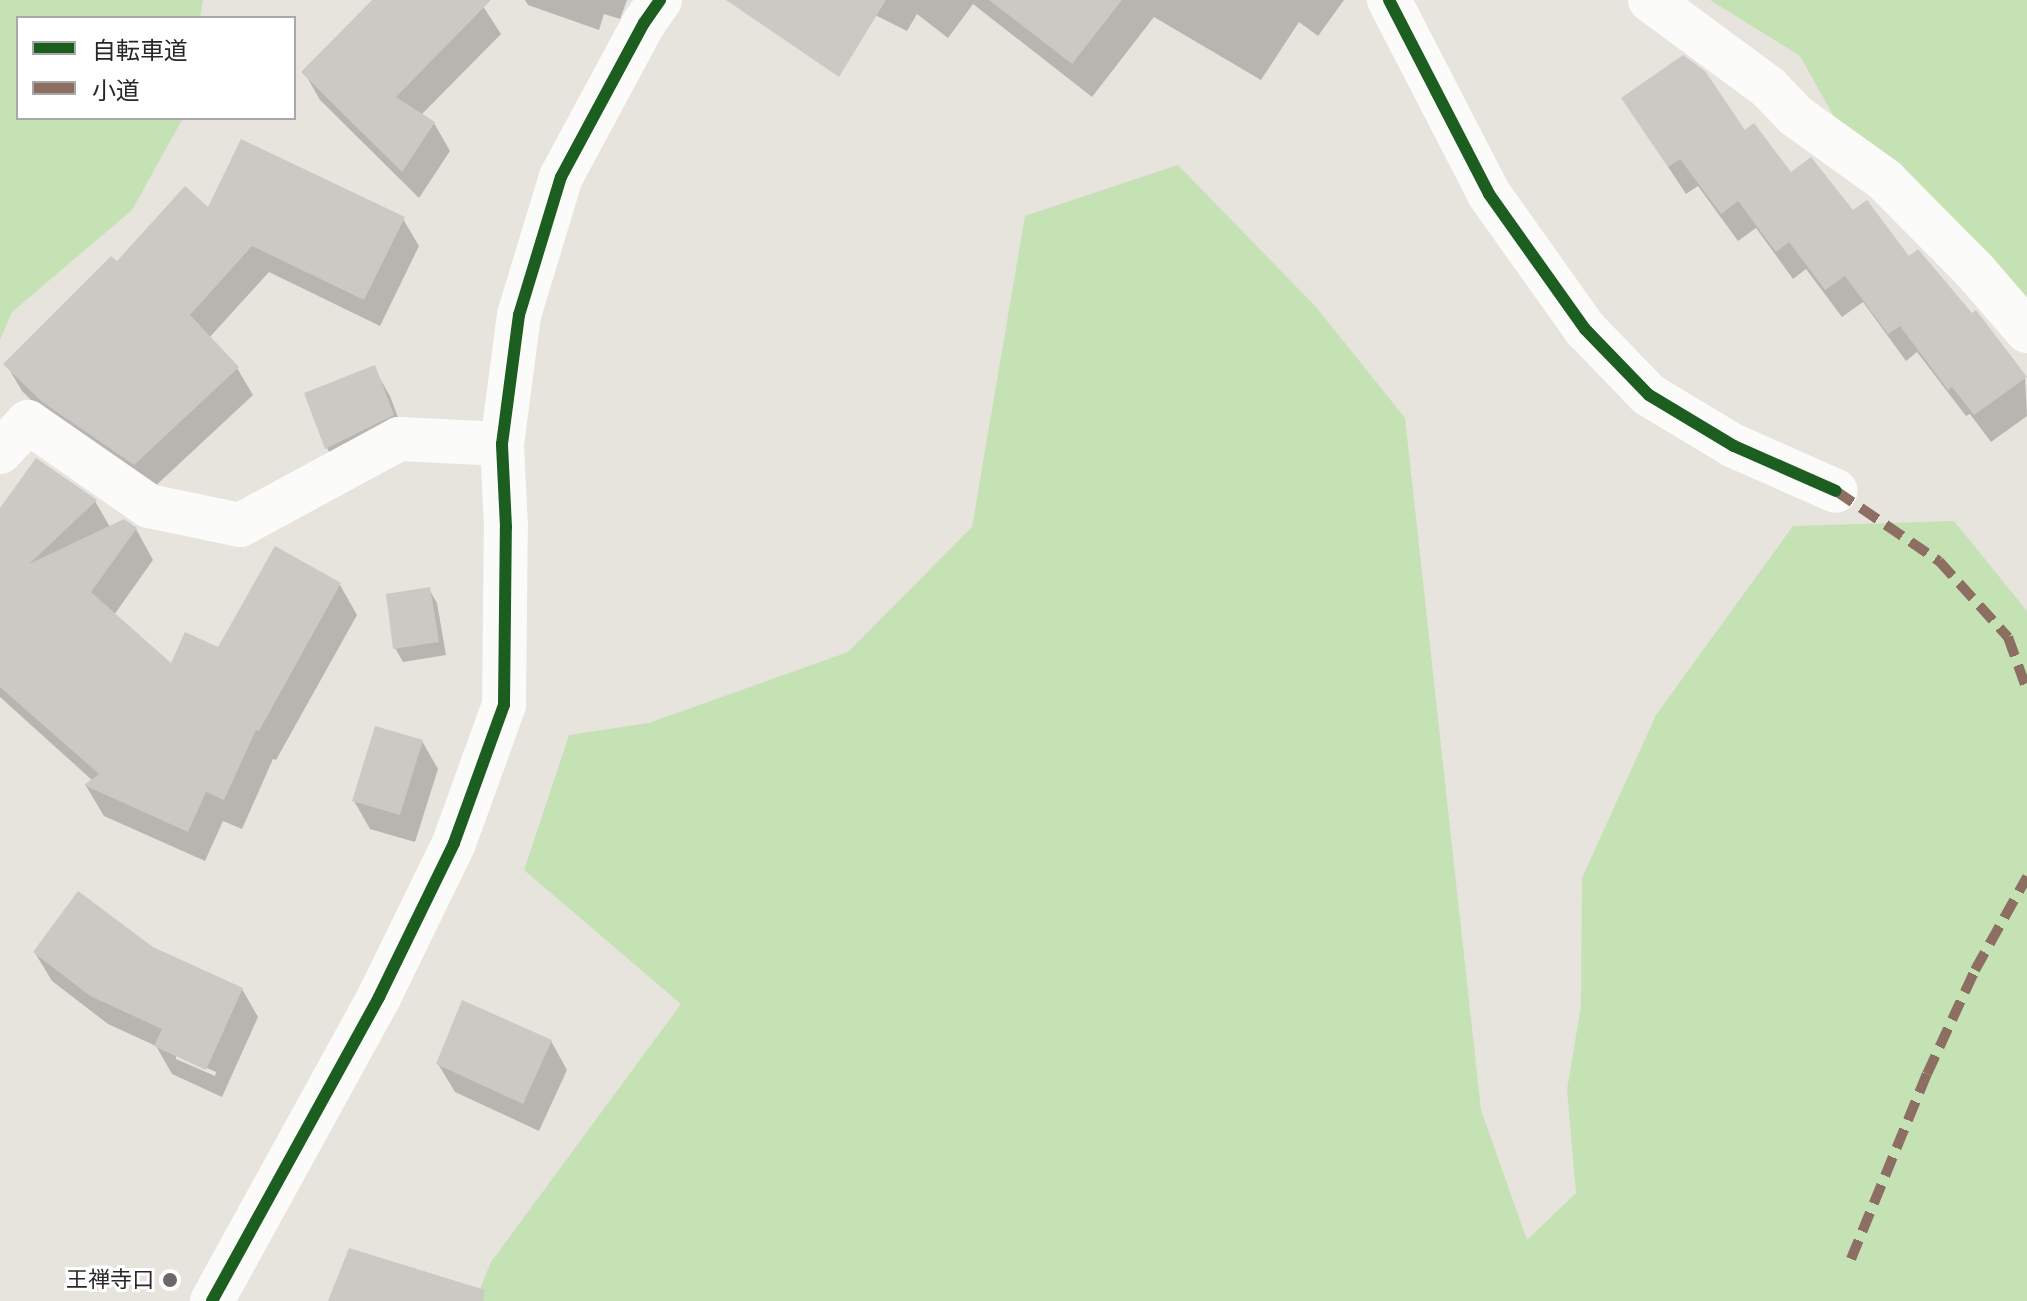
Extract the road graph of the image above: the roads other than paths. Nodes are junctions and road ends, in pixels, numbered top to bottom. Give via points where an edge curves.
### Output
1 (660, 0) edge
2 (1389, 0) edge
3 (1650, 0) edge
4 (2027, 331) edge
5 (502, 444) junction
6 (0, 452) edge
7 (1836, 491) dead end
8 (212, 1301) edge

1 - 5 street via 561,177 519,315
2 - 7 street via 1489,194 1585,329 1649,395 1734,446
3 - 4 street via 1885,180
5 - 6 street via 399,439 240,525 149,506 28,422
5 - 8 street via 504,705 454,843 379,997

